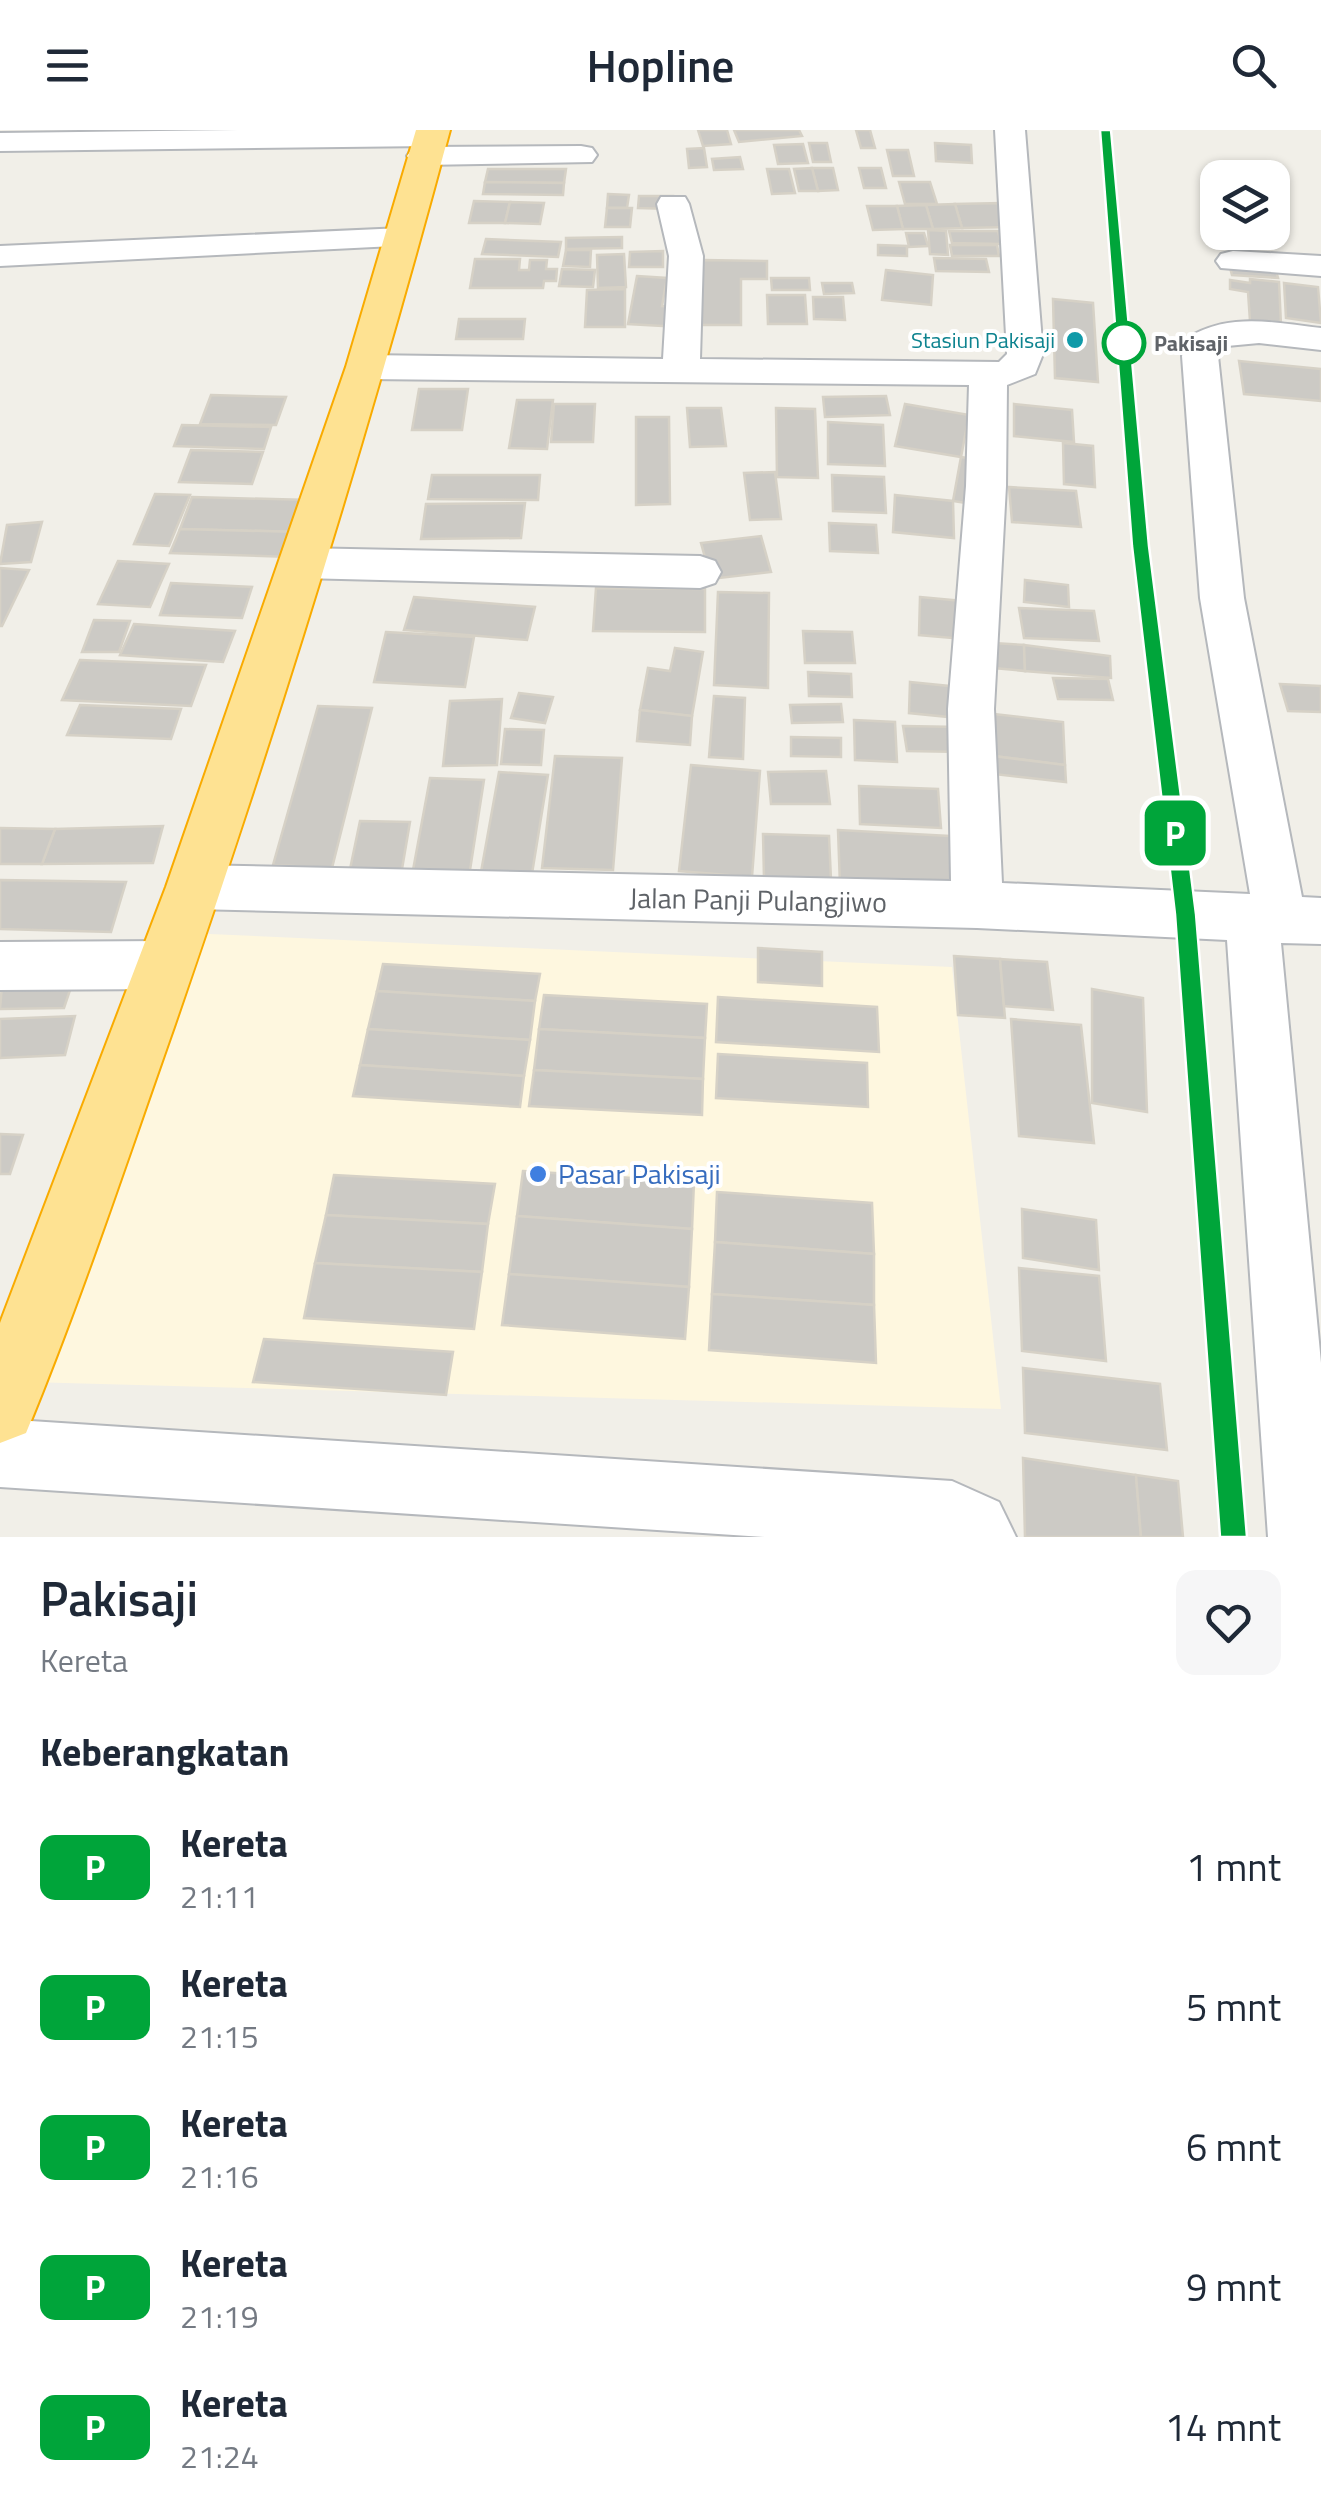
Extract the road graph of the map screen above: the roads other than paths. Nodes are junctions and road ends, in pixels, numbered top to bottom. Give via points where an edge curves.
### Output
1 (1010, 130) edge
2 (91, 135) edge
3 (429, 141) edge
4 (0, 142) edge
5 (581, 155) dead end
6 (673, 204) dead end
7 (402, 238) junction
8 (0, 256) edge
9 (1234, 261) dead end
10 (1321, 266) edge
11 (1321, 339) edge
12 (366, 367) junction
13 (681, 371) junction
14 (988, 376) junction
15 (301, 563) junction
16 (700, 572) dead end
17 (194, 886) junction
18 (977, 905) junction
19 (1284, 920) edge
20 (165, 964) junction
21 (0, 966) edge
22 (0, 1407) edge
23 (0, 1453) edge
24 (981, 1537) edge
25 (1303, 1537) edge

1 - 14 street via 1025,354 1022,366
2 - 3 street
2 - 4 street
3 - 5 street
3 - 7 highway
6 - 13 street via 686,256
7 - 8 street
7 - 12 highway
9 - 10 street
11 - 19 street via 1232,333 1210,339 1200,356 1222,598
12 - 13 street
12 - 15 highway
13 - 14 street
14 - 18 street via 971,709
15 - 16 street
15 - 17 highway
17 - 18 street, Jalan Panji Pulangjiwo
17 - 20 highway
18 - 19 street, Jalan Panji Pulangjiwo
19 - 25 street
20 - 21 street
20 - 22 highway
23 - 24 street via 952,1514 976,1526

